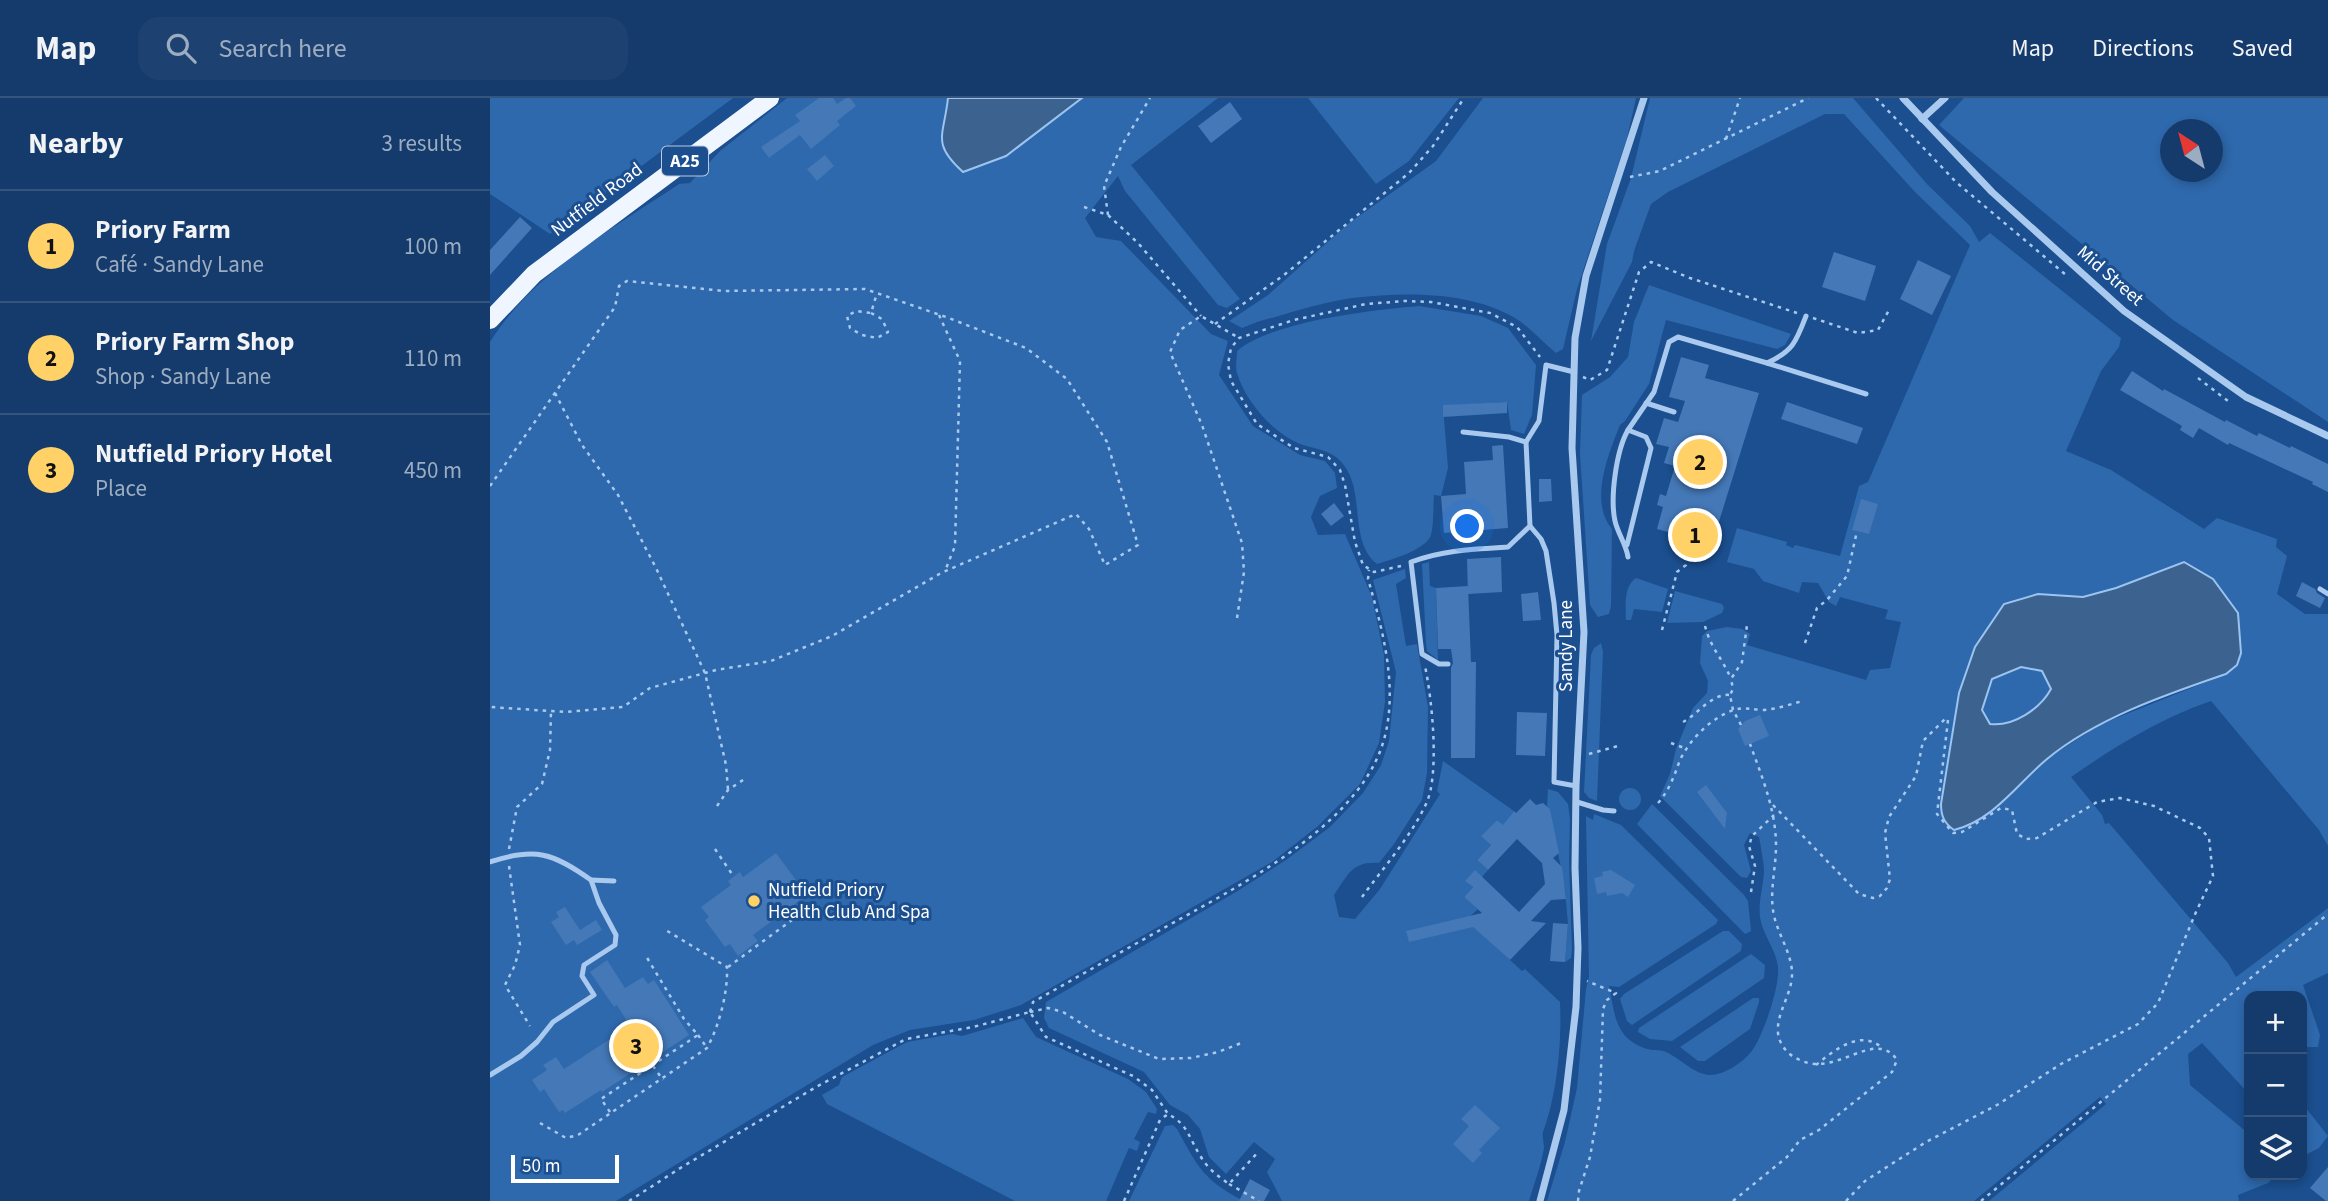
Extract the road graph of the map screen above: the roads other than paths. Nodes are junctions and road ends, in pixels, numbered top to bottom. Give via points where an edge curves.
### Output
1 (769, 98) edge
2 (1644, 98) edge
3 (1903, 98) edge
4 (1945, 98) edge
5 (1922, 119) junction
6 (1806, 316) road end
7 (490, 320) edge
8 (1767, 363) junction
9 (1574, 372) junction
10 (1866, 394) dead end
11 (1646, 403) junction
12 (1674, 412) dead end
13 (1628, 430) junction
14 (1463, 432) dead end
15 (2328, 436) edge
16 (1526, 442) junction
17 (1530, 526) junction
18 (1627, 545) junction
19 (1628, 557) dead end
20 (2320, 589) dead end
21 (2328, 594) edge
22 (1448, 664) dead end
23 (1576, 786) junction
24 (1577, 802) junction
25 (1614, 811) dead end
26 (490, 862) edge
27 (591, 880) junction
28 (614, 881) dead end
29 (490, 1075) edge
30 (1540, 1201) edge

1 - 7 main road, Nutfield Road / A25 via 534,274
2 - 9 street, Sandy Lane via 1586,276
3 - 5 street, Mid Street
4 - 5 street
5 - 15 street, Mid Street via 1992,192 2124,311 2246,397
6 - 8 lane via 1796,343 1786,355
8 - 10 lane
8 - 11 lane via 1678,337 1669,342 1654,392
9 - 16 lane via 1546,365 1539,421
9 - 23 street, Sandy Lane via 1572,448 1584,632
11 - 12 lane
11 - 13 lane
13 - 18 lane via 1622,440 1613,496 1615,523
13 - 18 lane via 1646,437 1651,448
14 - 16 lane
16 - 17 lane
17 - 22 lane via 1508,547 1457,549 1411,562 1422,653 1439,664
17 - 23 lane via 1546,551 1557,635 1554,782
18 - 19 lane
20 - 21 lane
23 - 24 street, Sandy Lane
24 - 25 lane
24 - 30 street, Sandy Lane via 1577,981 1564,1110
26 - 27 lane via 528,852 552,857
27 - 28 lane
27 - 29 lane via 616,935 615,945 584,965 582,976 594,995 553,1022 521,1056

